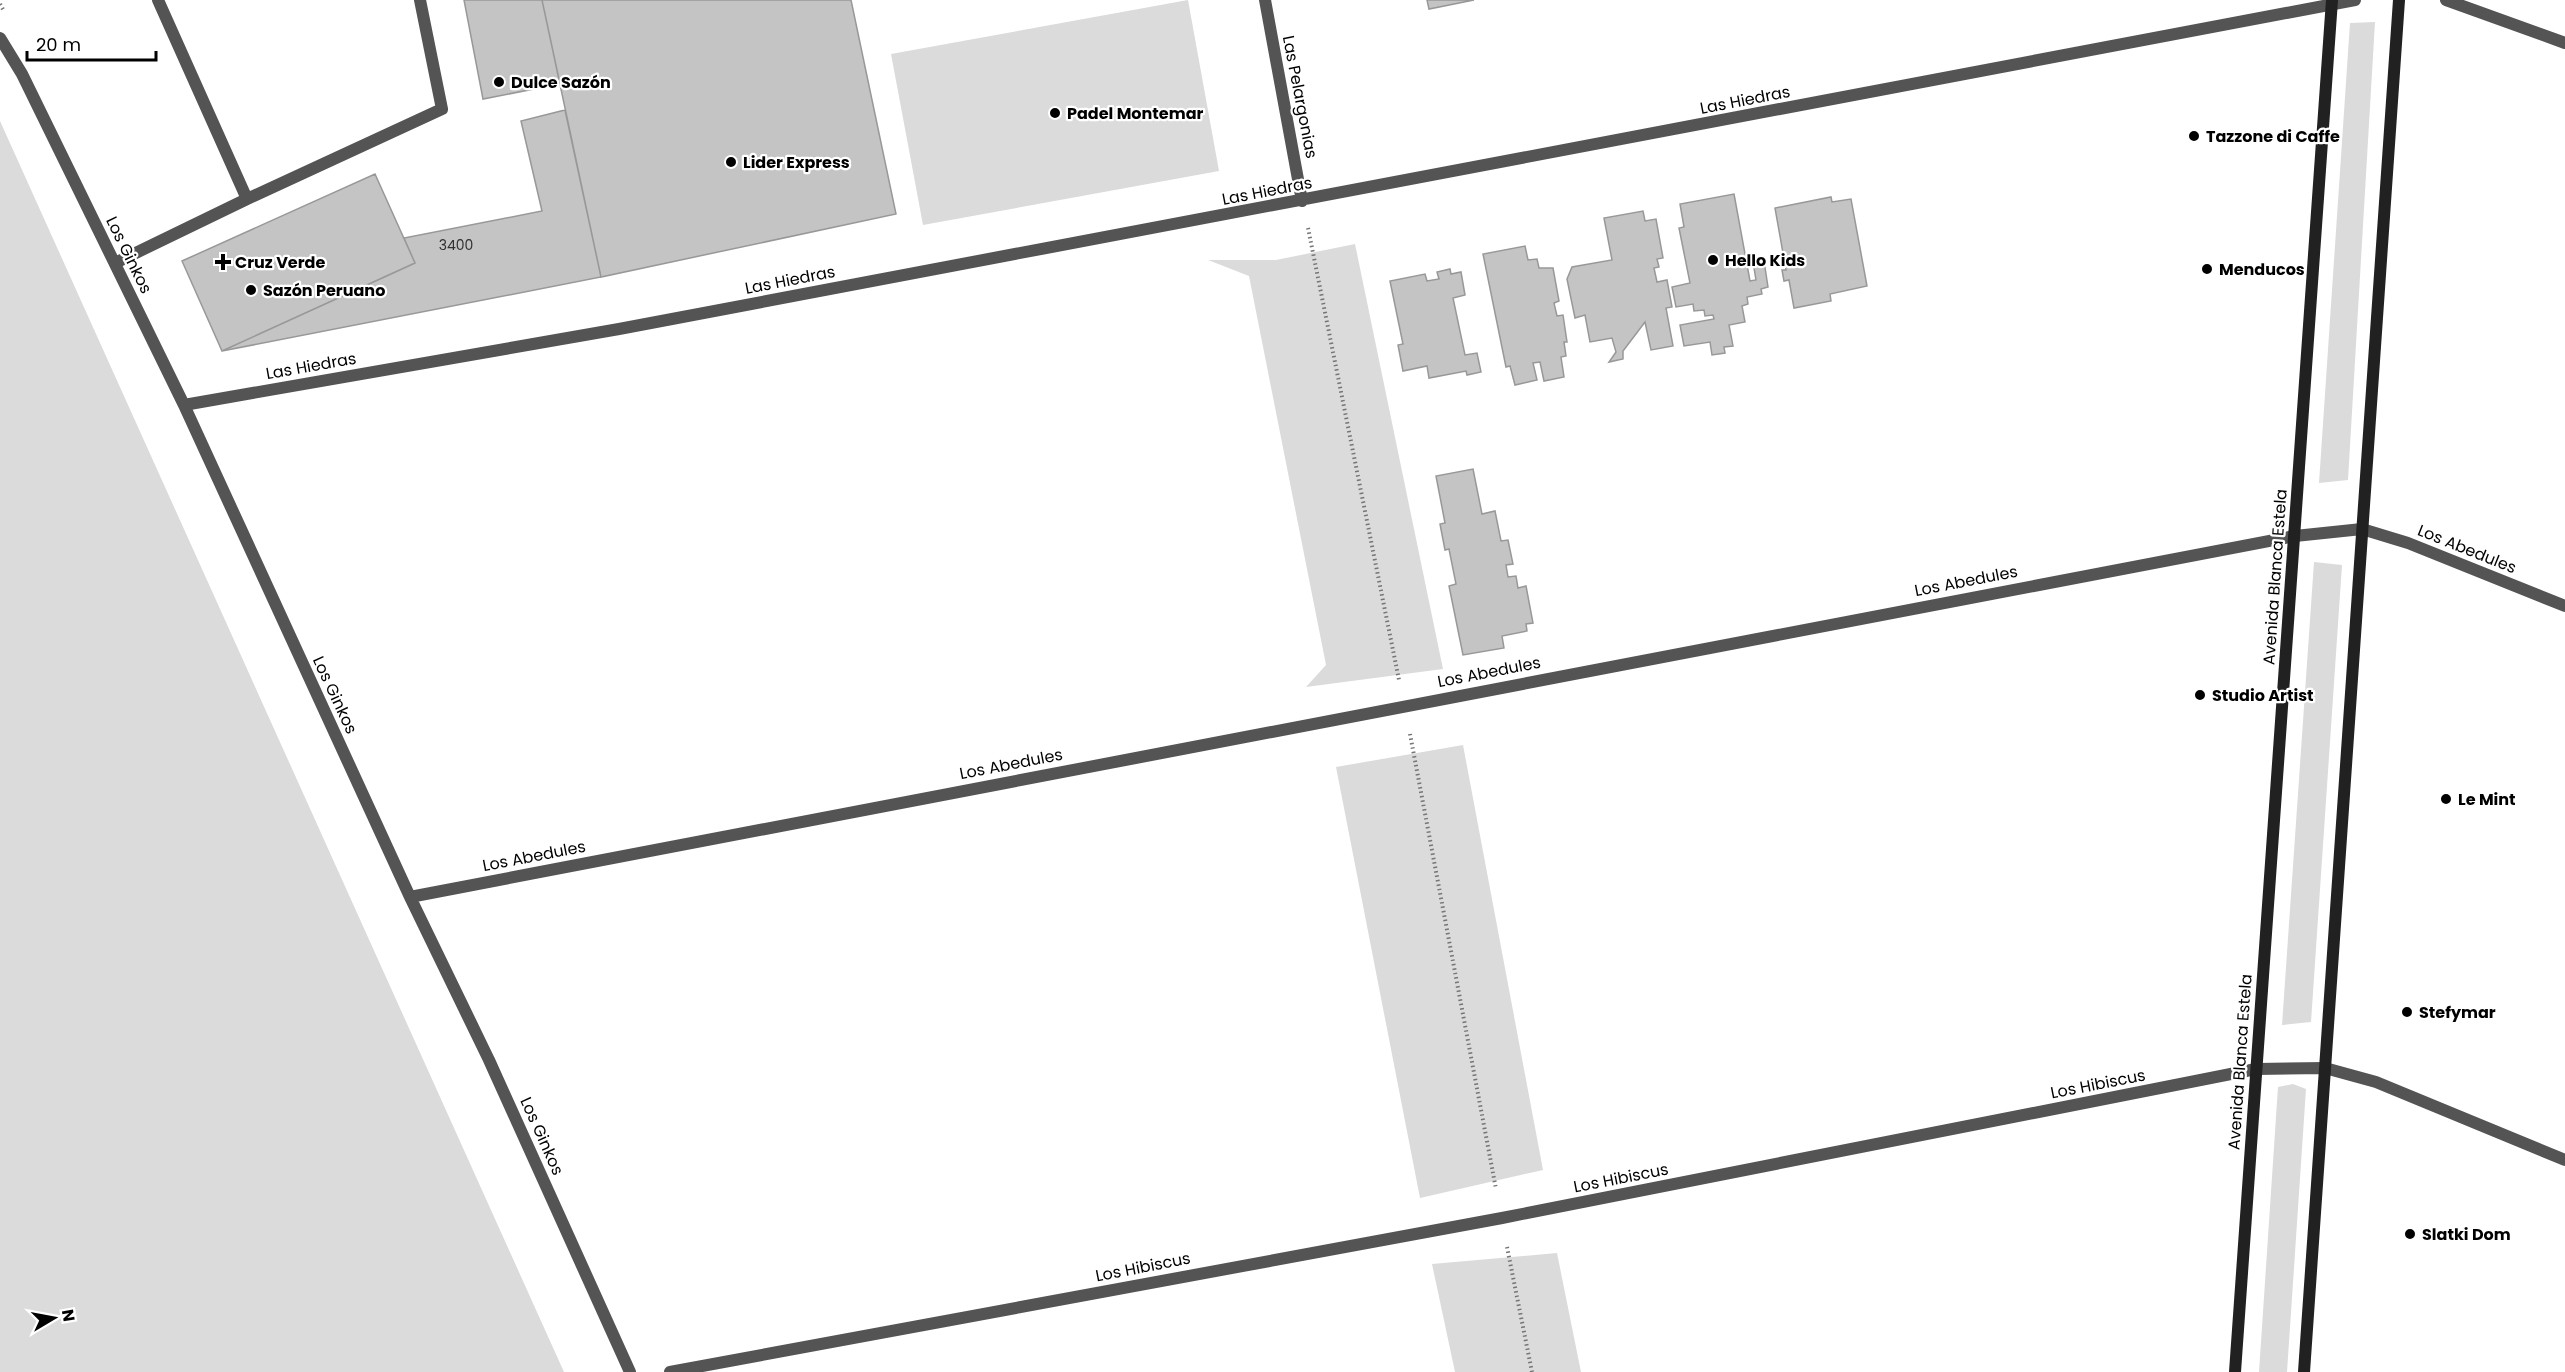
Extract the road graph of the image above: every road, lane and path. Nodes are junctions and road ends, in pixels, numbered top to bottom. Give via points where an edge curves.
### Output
1 (158, 0) edge
2 (420, 0) edge
3 (1265, 0) edge
4 (2355, 0) edge
5 (2399, 0) edge
6 (2446, 0) edge
7 (2332, 2) edge
8 (0, 38) edge
9 (2565, 43) edge
10 (247, 198) junction
11 (1302, 201) junction
12 (115, 263) junction
13 (184, 405) junction
14 (2362, 529) junction
15 (2295, 536) junction
16 (2565, 606) edge
17 (1405, 705) junction
18 (410, 897) junction
19 (2325, 1068) junction
20 (2256, 1069) junction
21 (2565, 1160) edge
22 (1502, 1218) junction
23 (630, 1372) edge
24 (670, 1372) edge
25 (1532, 1372) edge
26 (2235, 1372) edge
27 (2304, 1372) edge

1 - 10 street
2 - 10 street via 442,110
3 - 11 street, Las Pelargonias
4 - 7 street, Las Hiedras
5 - 14 main road
6 - 9 street
7 - 11 street, Las Hiedras
7 - 15 main road, Avenida Blanca Estela
8 - 12 street, Los Ginkos via 22,74
10 - 12 street
11 - 13 street, Las Hiedras via 619,329
11 - 17 path
12 - 13 street, Los Ginkos
13 - 18 street, Los Ginkos
14 - 15 street, Los Abedules
14 - 16 street, Los Abedules via 2408,543
14 - 19 main road
15 - 17 street, Los Abedules
15 - 20 main road, Avenida Blanca Estela
17 - 18 street, Los Abedules
17 - 22 path
18 - 23 street, Los Ginkos via 489,1060
19 - 20 street, Los Hibiscus
19 - 21 street, Los Hibiscus via 2376,1082
19 - 27 main road
20 - 22 street, Los Hibiscus
20 - 26 main road, Avenida Blanca Estela
22 - 24 street, Los Hibiscus
22 - 25 path

